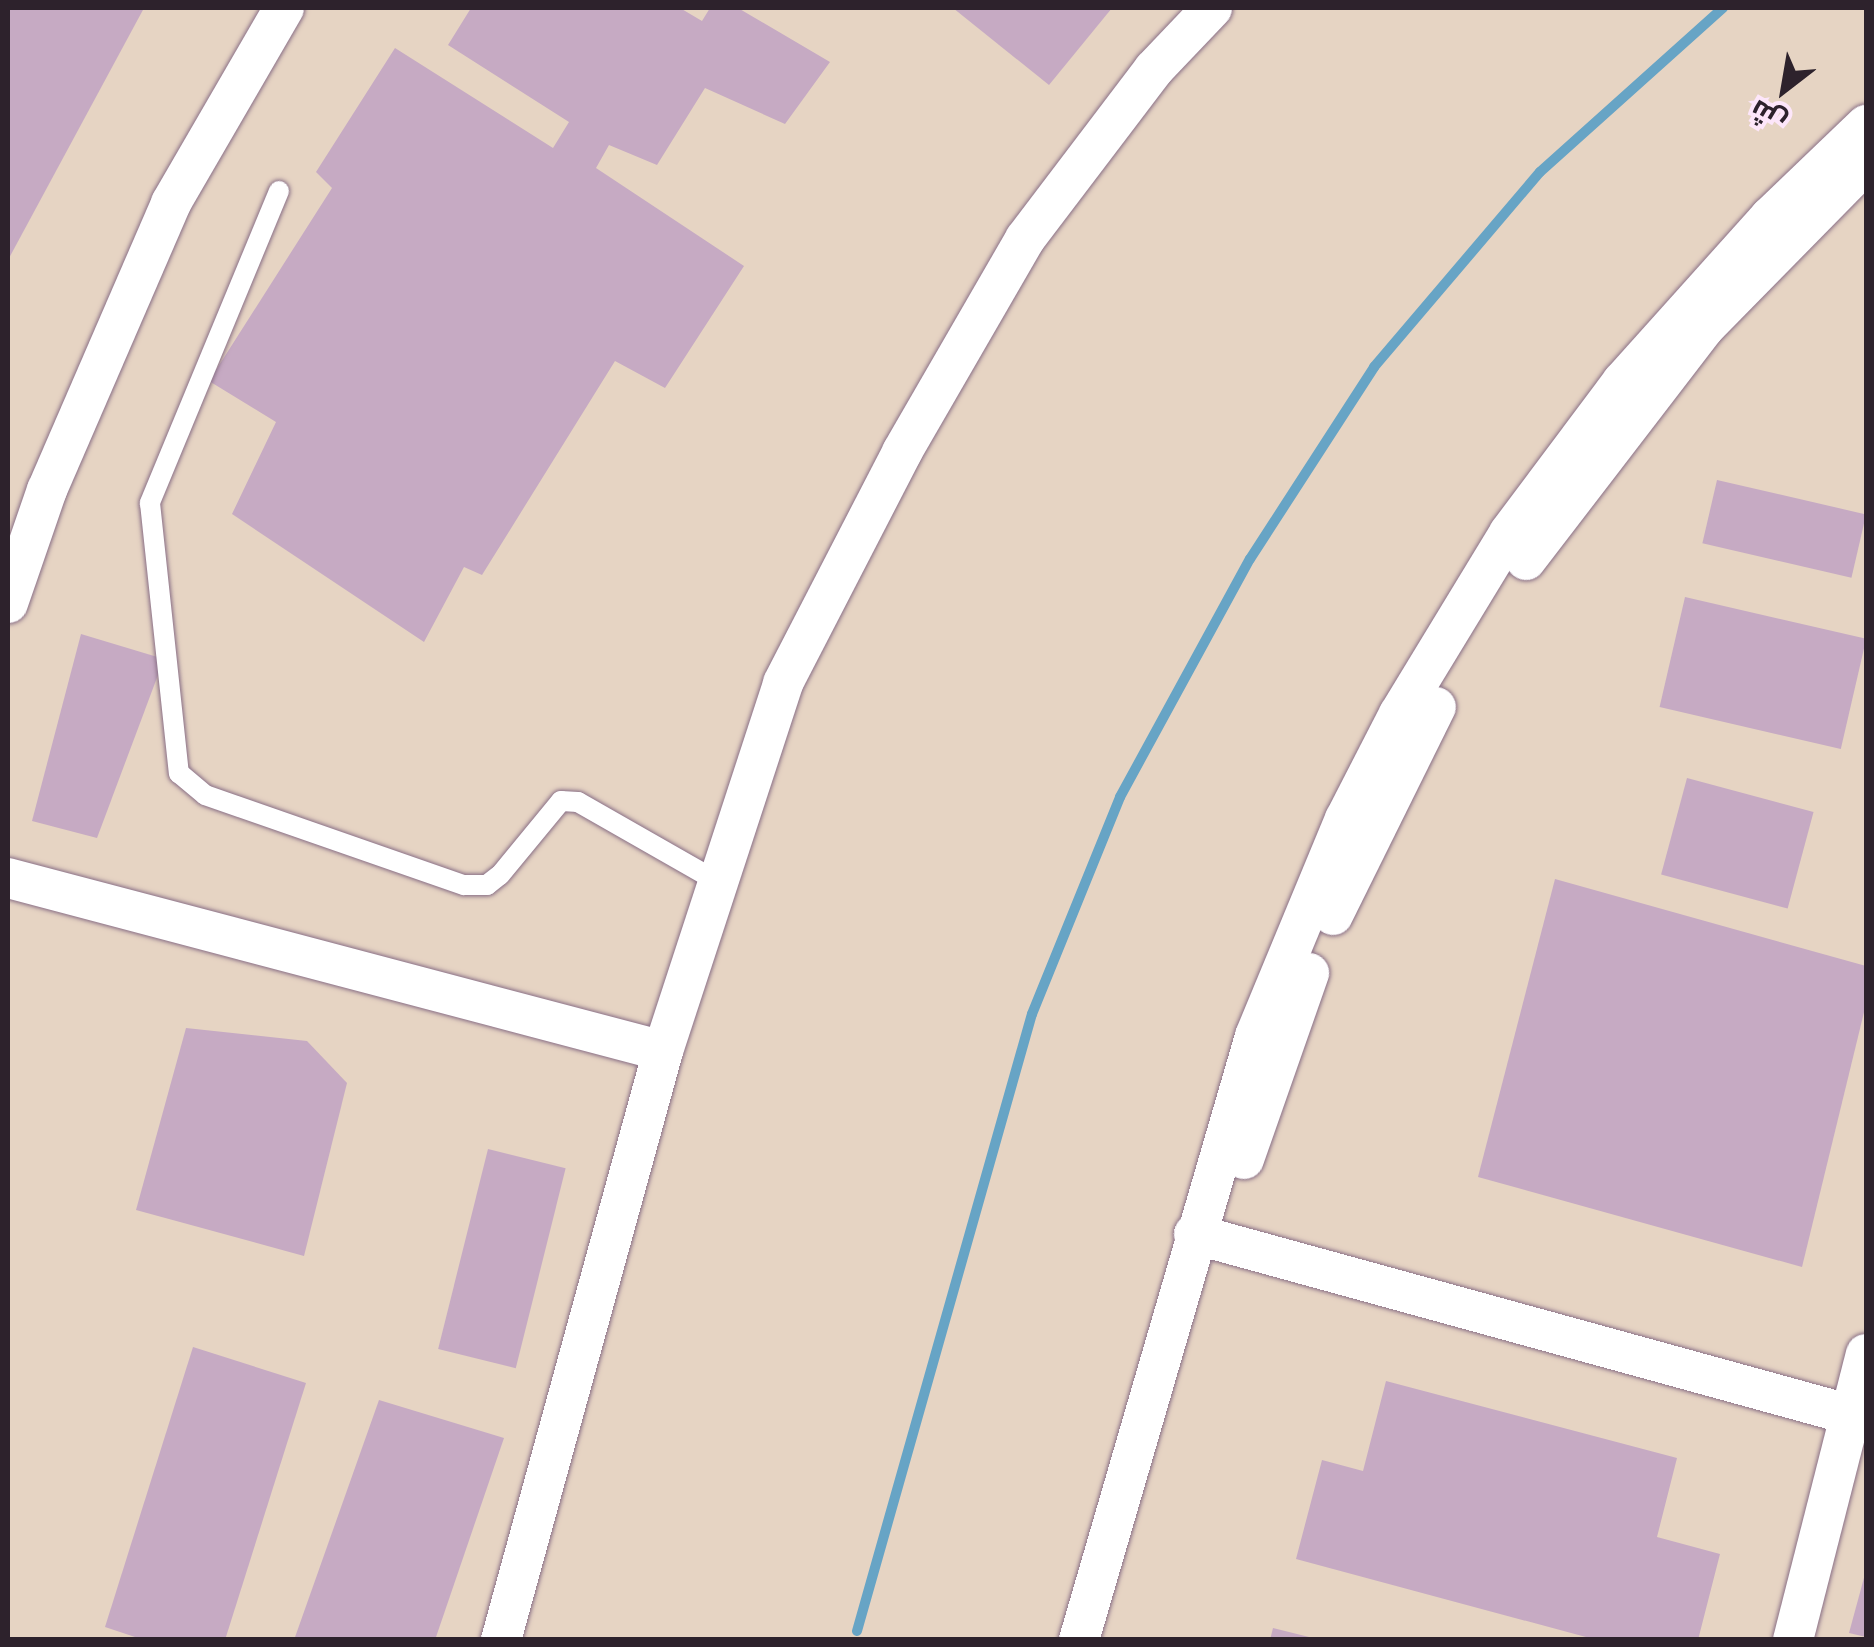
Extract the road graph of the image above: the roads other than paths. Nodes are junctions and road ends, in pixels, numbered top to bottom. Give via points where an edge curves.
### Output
1 (284, 8) edge
2 (1212, 8) edge
3 (1866, 125) edge
4 (1866, 164) edge
5 (279, 191) dead end
6 (1694, 319) junction
7 (8, 604) edge
8 (8, 878) edge
9 (718, 882) junction
10 (663, 1052) junction
11 (1208, 1237) junction
12 (1866, 1354) edge
13 (1858, 1417) edge
14 (1147, 1448) junction
15 (501, 1640) edge
16 (1080, 1640) edge
17 (1108, 1640) edge
18 (1792, 1640) edge

1 - 7 street via 171,203 46,490
2 - 9 street via 1154,69 1025,239 902,452 783,683
3 - 6 street
4 - 6 street
5 - 9 lane via 150,503 179,773 206,795 464,885 486,885 500,876 561,802 578,802
6 - 11 street via 1564,456 1345,819 1254,1036
8 - 10 street
9 - 10 street
10 - 15 street
11 - 13 street
11 - 14 street
12 - 13 street
13 - 18 street
14 - 16 street
14 - 17 street

